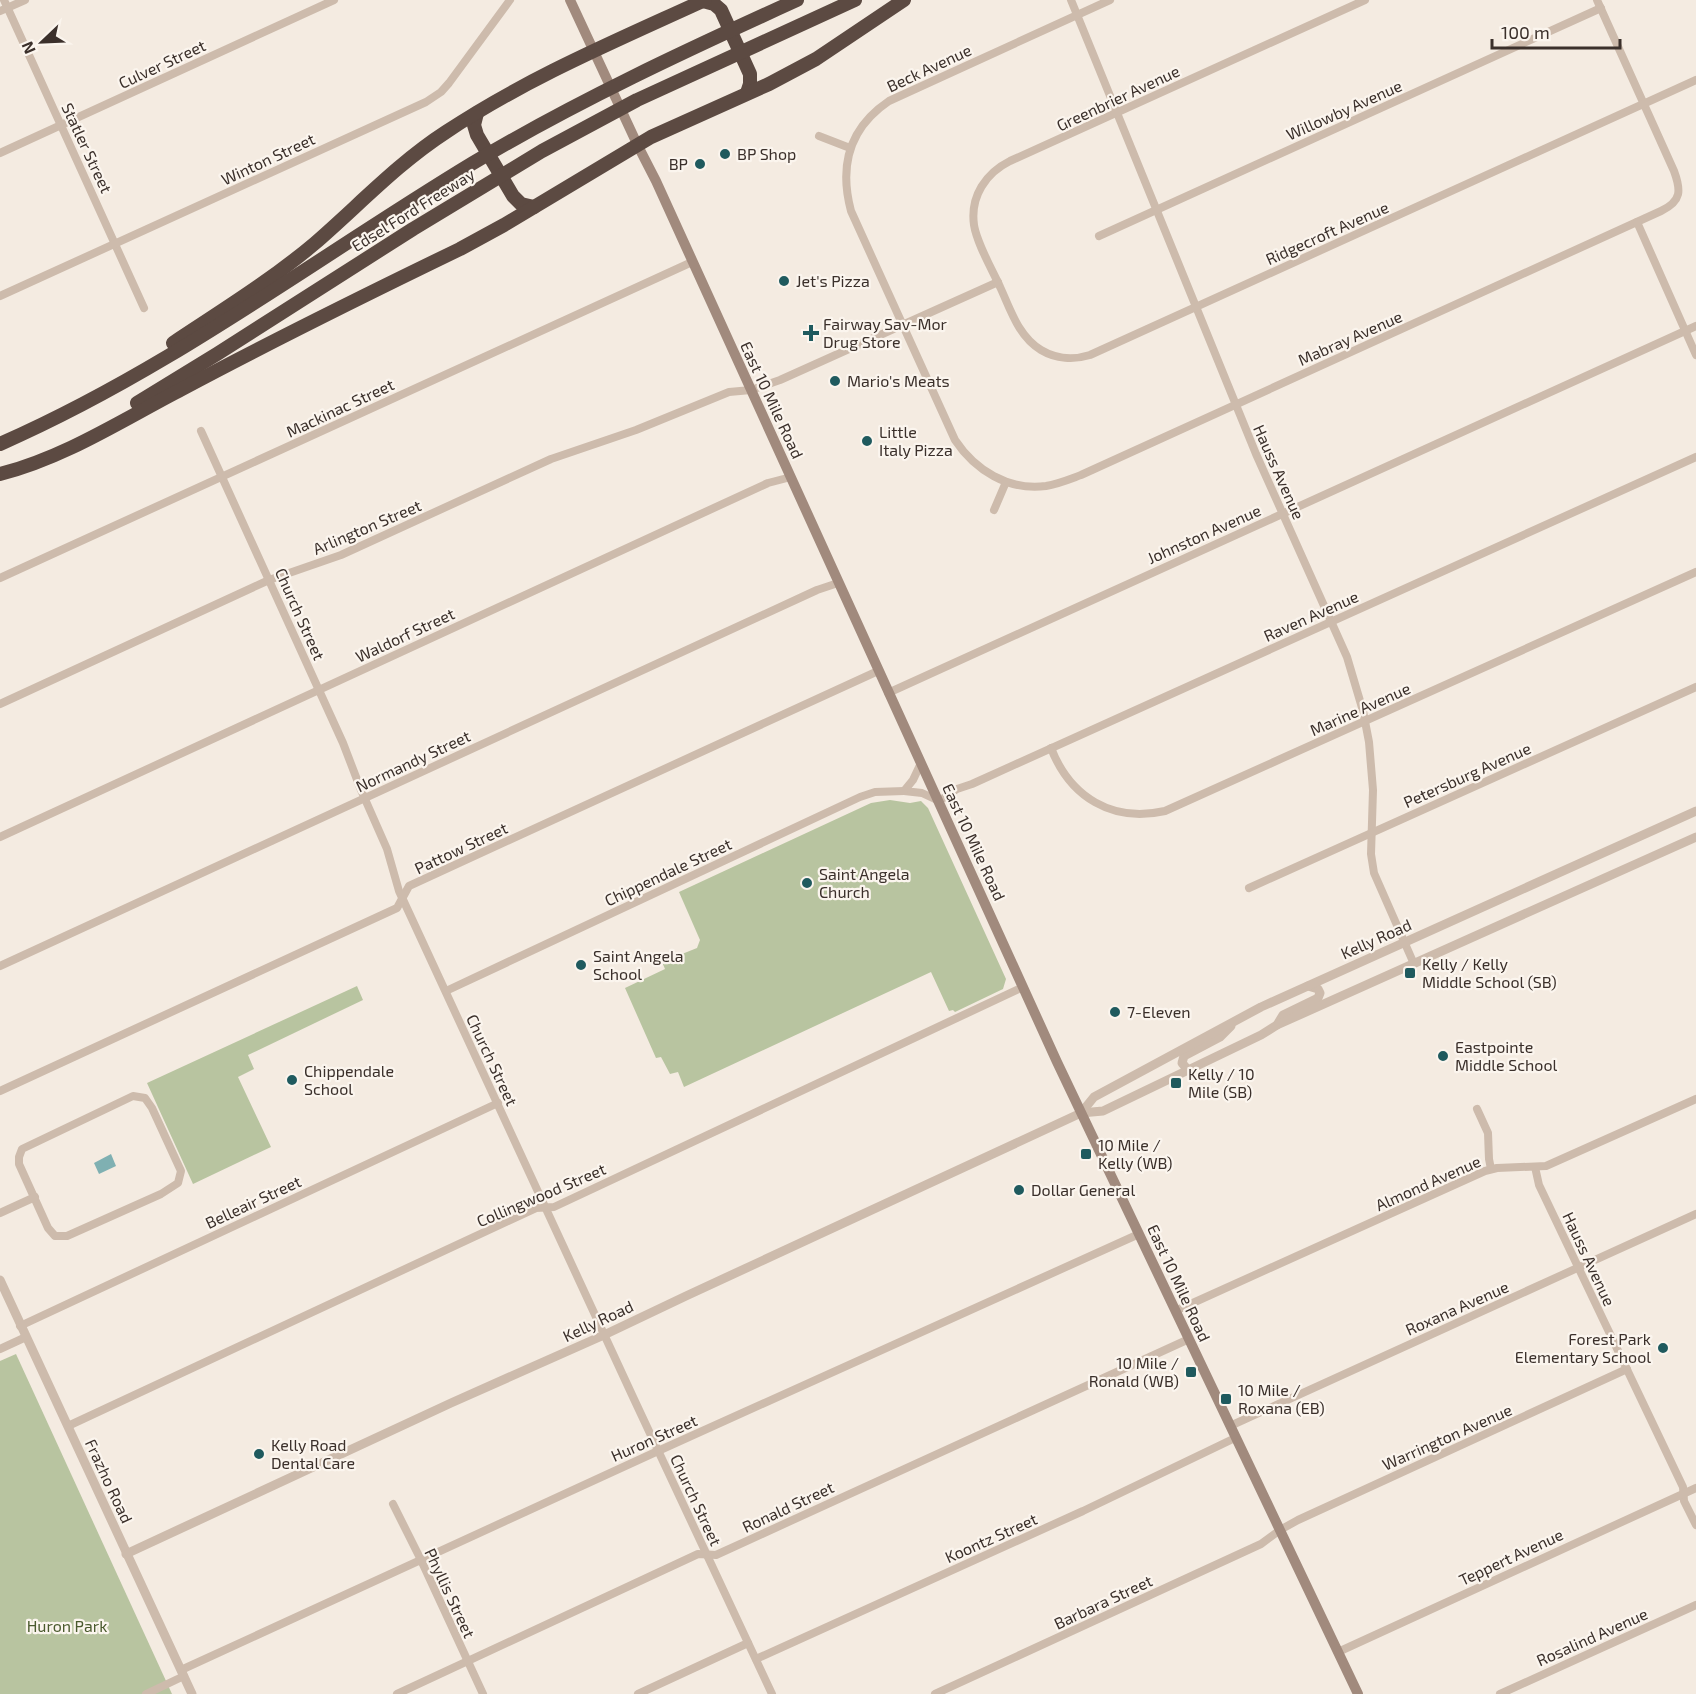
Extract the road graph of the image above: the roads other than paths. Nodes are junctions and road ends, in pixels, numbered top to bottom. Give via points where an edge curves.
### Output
1 (25, 0) edge
2 (334, 0) edge
3 (510, 0) edge
4 (570, 0) edge
5 (797, 0) edge
6 (855, 0) edge
7 (904, 0) edge
8 (1071, 0) edge
9 (1110, 0) edge
10 (1365, 0) edge
11 (704, 1) edge
12 (1599, 4) edge
13 (4, 6) edge
14 (1077, 15) junction
15 (594, 51) junction
16 (1696, 80) edge
17 (747, 93) junction
18 (1644, 104) junction
19 (1117, 112) junction
20 (477, 113) junction
21 (61, 125) junction
22 (819, 136) dead end
23 (638, 146) junction
24 (850, 148) junction
25 (0, 153) edge
26 (534, 207) junction
27 (1157, 210) junction
28 (1637, 222) junction
29 (1099, 236) dead end
30 (116, 243) junction
31 (692, 262) junction
32 (998, 282) junction
33 (0, 296) edge
34 (1197, 307) junction
35 (144, 308) dead end
36 (902, 325) junction
37 (1696, 326) edge
38 (1685, 330) junction
39 (1696, 355) edge
40 (751, 390) junction
41 (1236, 405) junction
42 (39, 427) junction
43 (201, 431) dead end
44 (0, 444) edge
45 (1696, 457) edge
46 (0, 472) edge
47 (222, 477) junction
48 (791, 477) junction
49 (1006, 482) junction
50 (994, 510) dead end
51 (1282, 513) junction
52 (1696, 572) edge
53 (0, 578) edge
54 (269, 580) junction
55 (838, 583) junction
56 (1332, 622) junction
57 (878, 671) junction
58 (1696, 687) edge
59 (319, 689) junction
60 (888, 693) junction
61 (0, 704) edge
62 (1365, 722) junction
63 (1051, 748) junction
64 (921, 763) junction
65 (904, 791) junction
66 (364, 798) junction
67 (939, 801) junction
68 (1696, 811) edge
69 (1372, 833) junction
70 (0, 837) edge
71 (1696, 837) edge
72 (1249, 888) dead end
73 (403, 897) junction
74 (1404, 943) junction
75 (1414, 964) junction
76 (0, 966) edge
77 (1308, 986) junction
78 (1023, 987) junction
79 (446, 991) junction
80 (1237, 1019) junction
81 (1277, 1025) junction
82 (1188, 1070) junction
83 (0, 1091) edge
84 (1696, 1099) edge
85 (498, 1103) junction
86 (1477, 1109) dead end
87 (1081, 1113) junction
88 (1535, 1167) junction
89 (1491, 1169) junction
90 (35, 1197) junction
91 (545, 1208) junction
92 (0, 1213) edge
93 (1696, 1214) edge
94 (1139, 1234) junction
95 (1578, 1268) junction
96 (0, 1280) edge
97 (1175, 1311) junction
98 (20, 1326) junction
99 (604, 1335) junction
100 (26, 1337) junction
101 (1189, 1339) junction
102 (0, 1349) edge
103 (1627, 1369) junction
104 (68, 1426) junction
105 (1230, 1426) junction
106 (1235, 1438) junction
107 (658, 1451) junction
108 (1696, 1488) edge
109 (1684, 1493) junction
110 (393, 1504) dead end
111 (1696, 1525) edge
112 (1280, 1530) junction
113 (126, 1554) junction
114 (707, 1554) junction
115 (421, 1560) junction
116 (1696, 1605) edge
117 (748, 1643) junction
118 (1338, 1652) junction
119 (756, 1659) junction
120 (467, 1662) junction
121 (182, 1673) junction
122 (146, 1694) edge
123 (192, 1694) edge
124 (397, 1694) edge
125 (483, 1694) edge
126 (638, 1694) edge
127 (772, 1694) edge
128 (935, 1694) edge
129 (1358, 1694) edge
130 (1500, 1694) edge

1 - 13 street
2 - 21 street, Culver Street
3 - 30 street, Winton Street via 449,83 426,102
4 - 15 main road, East 10 Mile Road
5 - 42 highway, Edsel Ford Freeway via 637,74 543,123 155,365
6 - 46 highway, Edsel Ford Freeway via 637,100 542,151 139,402
7 - 17 highway via 816,59
8 - 14 street, Hauss Avenue
9 - 14 street, Beck Avenue
10 - 19 street, Greenbrier Avenue
11 - 15 highway
11 - 17 highway via 721,10 750,74
12 - 18 street, Mabray Avenue
12 - 27 street, Willowby Avenue
13 - 21 street, Statler Street
14 - 19 street, Hauss Avenue
14 - 24 street, Beck Avenue via 889,101 869,118
15 - 20 highway
15 - 23 main road, East 10 Mile Road
16 - 18 street, Ridgecroft Avenue
17 - 23 highway
18 - 28 street, Mabray Avenue via 1679,190 1672,205
18 - 34 street, Ridgecroft Avenue
19 - 27 street, Hauss Avenue
19 - 32 street, Greenbrier Avenue via 1002,165 984,182 976,197 974,224
20 - 26 highway via 477,135 513,196 521,204
20 - 42 highway via 419,151 273,276
21 - 25 street, Culver Street
21 - 30 street, Statler Street
22 - 24 street
23 - 26 highway
23 - 31 main road, East 10 Mile Road
24 - 36 street, Beck Avenue via 845,178 850,212
26 - 46 highway via 460,249 61,452 22,468
27 - 29 street, Willowby Avenue
27 - 34 street, Hauss Avenue
28 - 38 street
28 - 41 street, Mabray Avenue
30 - 33 street, Winton Street
30 - 35 street, Statler Street
31 - 40 main road, East 10 Mile Road
31 - 47 street, Mackinac Street
32 - 34 street, Ridgecroft Avenue via 1023,334 1041,350 1060,357 1090,355
32 - 36 street
34 - 41 street, Hauss Avenue
36 - 40 street, Arlington Street
36 - 49 street, Mabray Avenue via 955,440 975,464
37 - 38 street, Johnston Avenue
38 - 39 street
38 - 51 street, Johnston Avenue
40 - 48 main road, East 10 Mile Road
40 - 54 street, Arlington Street via 729,392 551,459 341,555
41 - 49 street, Mabray Avenue via 1059,483 1030,486
41 - 51 street, Hauss Avenue
42 - 44 highway, Edsel Ford Freeway
43 - 47 street, Church Street
45 - 56 street, Raven Avenue
47 - 53 street, Mackinac Street
47 - 54 street, Church Street
48 - 55 main road, East 10 Mile Road
48 - 59 street, Waldorf Street via 768,483
49 - 50 street
51 - 56 street, Hauss Avenue
51 - 60 street, Johnston Avenue
52 - 62 street, Marine Avenue
54 - 59 street, Church Street
54 - 61 street, Arlington Street
55 - 57 main road, East 10 Mile Road
55 - 66 street, Normandy Street
56 - 62 street, Hauss Avenue
56 - 63 street, Raven Avenue
57 - 60 main road, East 10 Mile Road
57 - 73 street, Pattow Street via 409,886
58 - 69 street, Petersburg Avenue
59 - 66 street, Church Street
59 - 70 street, Waldorf Street
60 - 64 main road, East 10 Mile Road
62 - 63 street, Marine Avenue via 1178,806 1146,814 1117,811 1079,791 1067,779
62 - 69 street, Hauss Avenue via 1373,790
63 - 67 street, Raven Avenue via 957,789
64 - 65 street
64 - 67 main road, East 10 Mile Road
65 - 67 street, Chippendale Street
65 - 79 street, Chippendale Street via 860,797
66 - 73 street, Church Street
66 - 76 street, Normandy Street
67 - 78 main road, East 10 Mile Road
68 - 74 street, Kelly Road
69 - 72 street, Petersburg Avenue
69 - 74 street, Hauss Avenue via 1374,873
71 - 75 street, Kelly Road
73 - 79 street, Church Street
73 - 83 street, Pattow Street via 397,908
74 - 75 street, Hauss Avenue
74 - 77 street, Kelly Road
75 - 81 street, Kelly Road
77 - 80 street, Kelly Road
77 - 81 street via 1318,989 1318,998 1283,1015
78 - 87 main road, East 10 Mile Road
78 - 91 street, Collingwood Street
79 - 85 street, Church Street
80 - 82 street via 1220,1037 1184,1056 1182,1063
80 - 87 street, Kelly Road via 1094,1097
81 - 82 street, Kelly Road
82 - 87 street, Kelly Road via 1103,1111
84 - 88 street, Almond Avenue via 1558,1162
85 - 91 street, Church Street
85 - 98 street, Belleair Street
86 - 89 street via 1488,1133
87 - 94 main road, East 10 Mile Road
87 - 99 street, Kelly Road
88 - 89 street, Almond Avenue
88 - 95 street, Hauss Avenue
89 - 97 street, Almond Avenue
90 - 90 street via 48,1228 55,1236 67,1236 178,1183 181,1171 149,1102 133,1096 22,1149 20,1164
90 - 92 street
91 - 99 street, Church Street
91 - 104 street, Collingwood Street via 536,1208
93 - 95 street, Roxana Avenue
94 - 97 main road, East 10 Mile Road
94 - 107 street, Huron Street
95 - 103 street, Hauss Avenue
95 - 105 street, Roxana Avenue
96 - 98 street, Frazho Road
97 - 101 main road, East 10 Mile Road
98 - 100 street, Frazho Road
99 - 107 street, Church Street
99 - 113 street, Kelly Road
100 - 102 street
100 - 104 street, Frazho Road
101 - 105 main road, East 10 Mile Road
101 - 114 street, Ronald Street via 716,1555
103 - 109 street, Hauss Avenue
103 - 112 street, Warrington Avenue
104 - 113 street, Frazho Road
105 - 106 main road, East 10 Mile Road
106 - 112 main road, East 10 Mile Road
106 - 119 street, Koontz Street
107 - 114 street, Church Street
107 - 115 street, Huron Street
108 - 109 street, Teppert Avenue
109 - 111 street, Hauss Avenue
109 - 118 street, Teppert Avenue
110 - 115 street, Phyllis Street
112 - 118 main road, East 10 Mile Road
112 - 128 street, Barbara Street via 1261,1544
113 - 121 street, Frazho Road
114 - 117 street, Church Street
114 - 120 street, Ronald Street via 698,1554
115 - 120 street, Phyllis Street
115 - 121 street, Huron Street
116 - 130 street, Rosalind Avenue
117 - 119 street, Church Street
117 - 126 street
118 - 129 main road, East 10 Mile Road
119 - 127 street, Church Street
120 - 124 street, Ronald Street
120 - 125 street, Phyllis Street
121 - 122 street, Huron Street
121 - 123 street, Frazho Road

